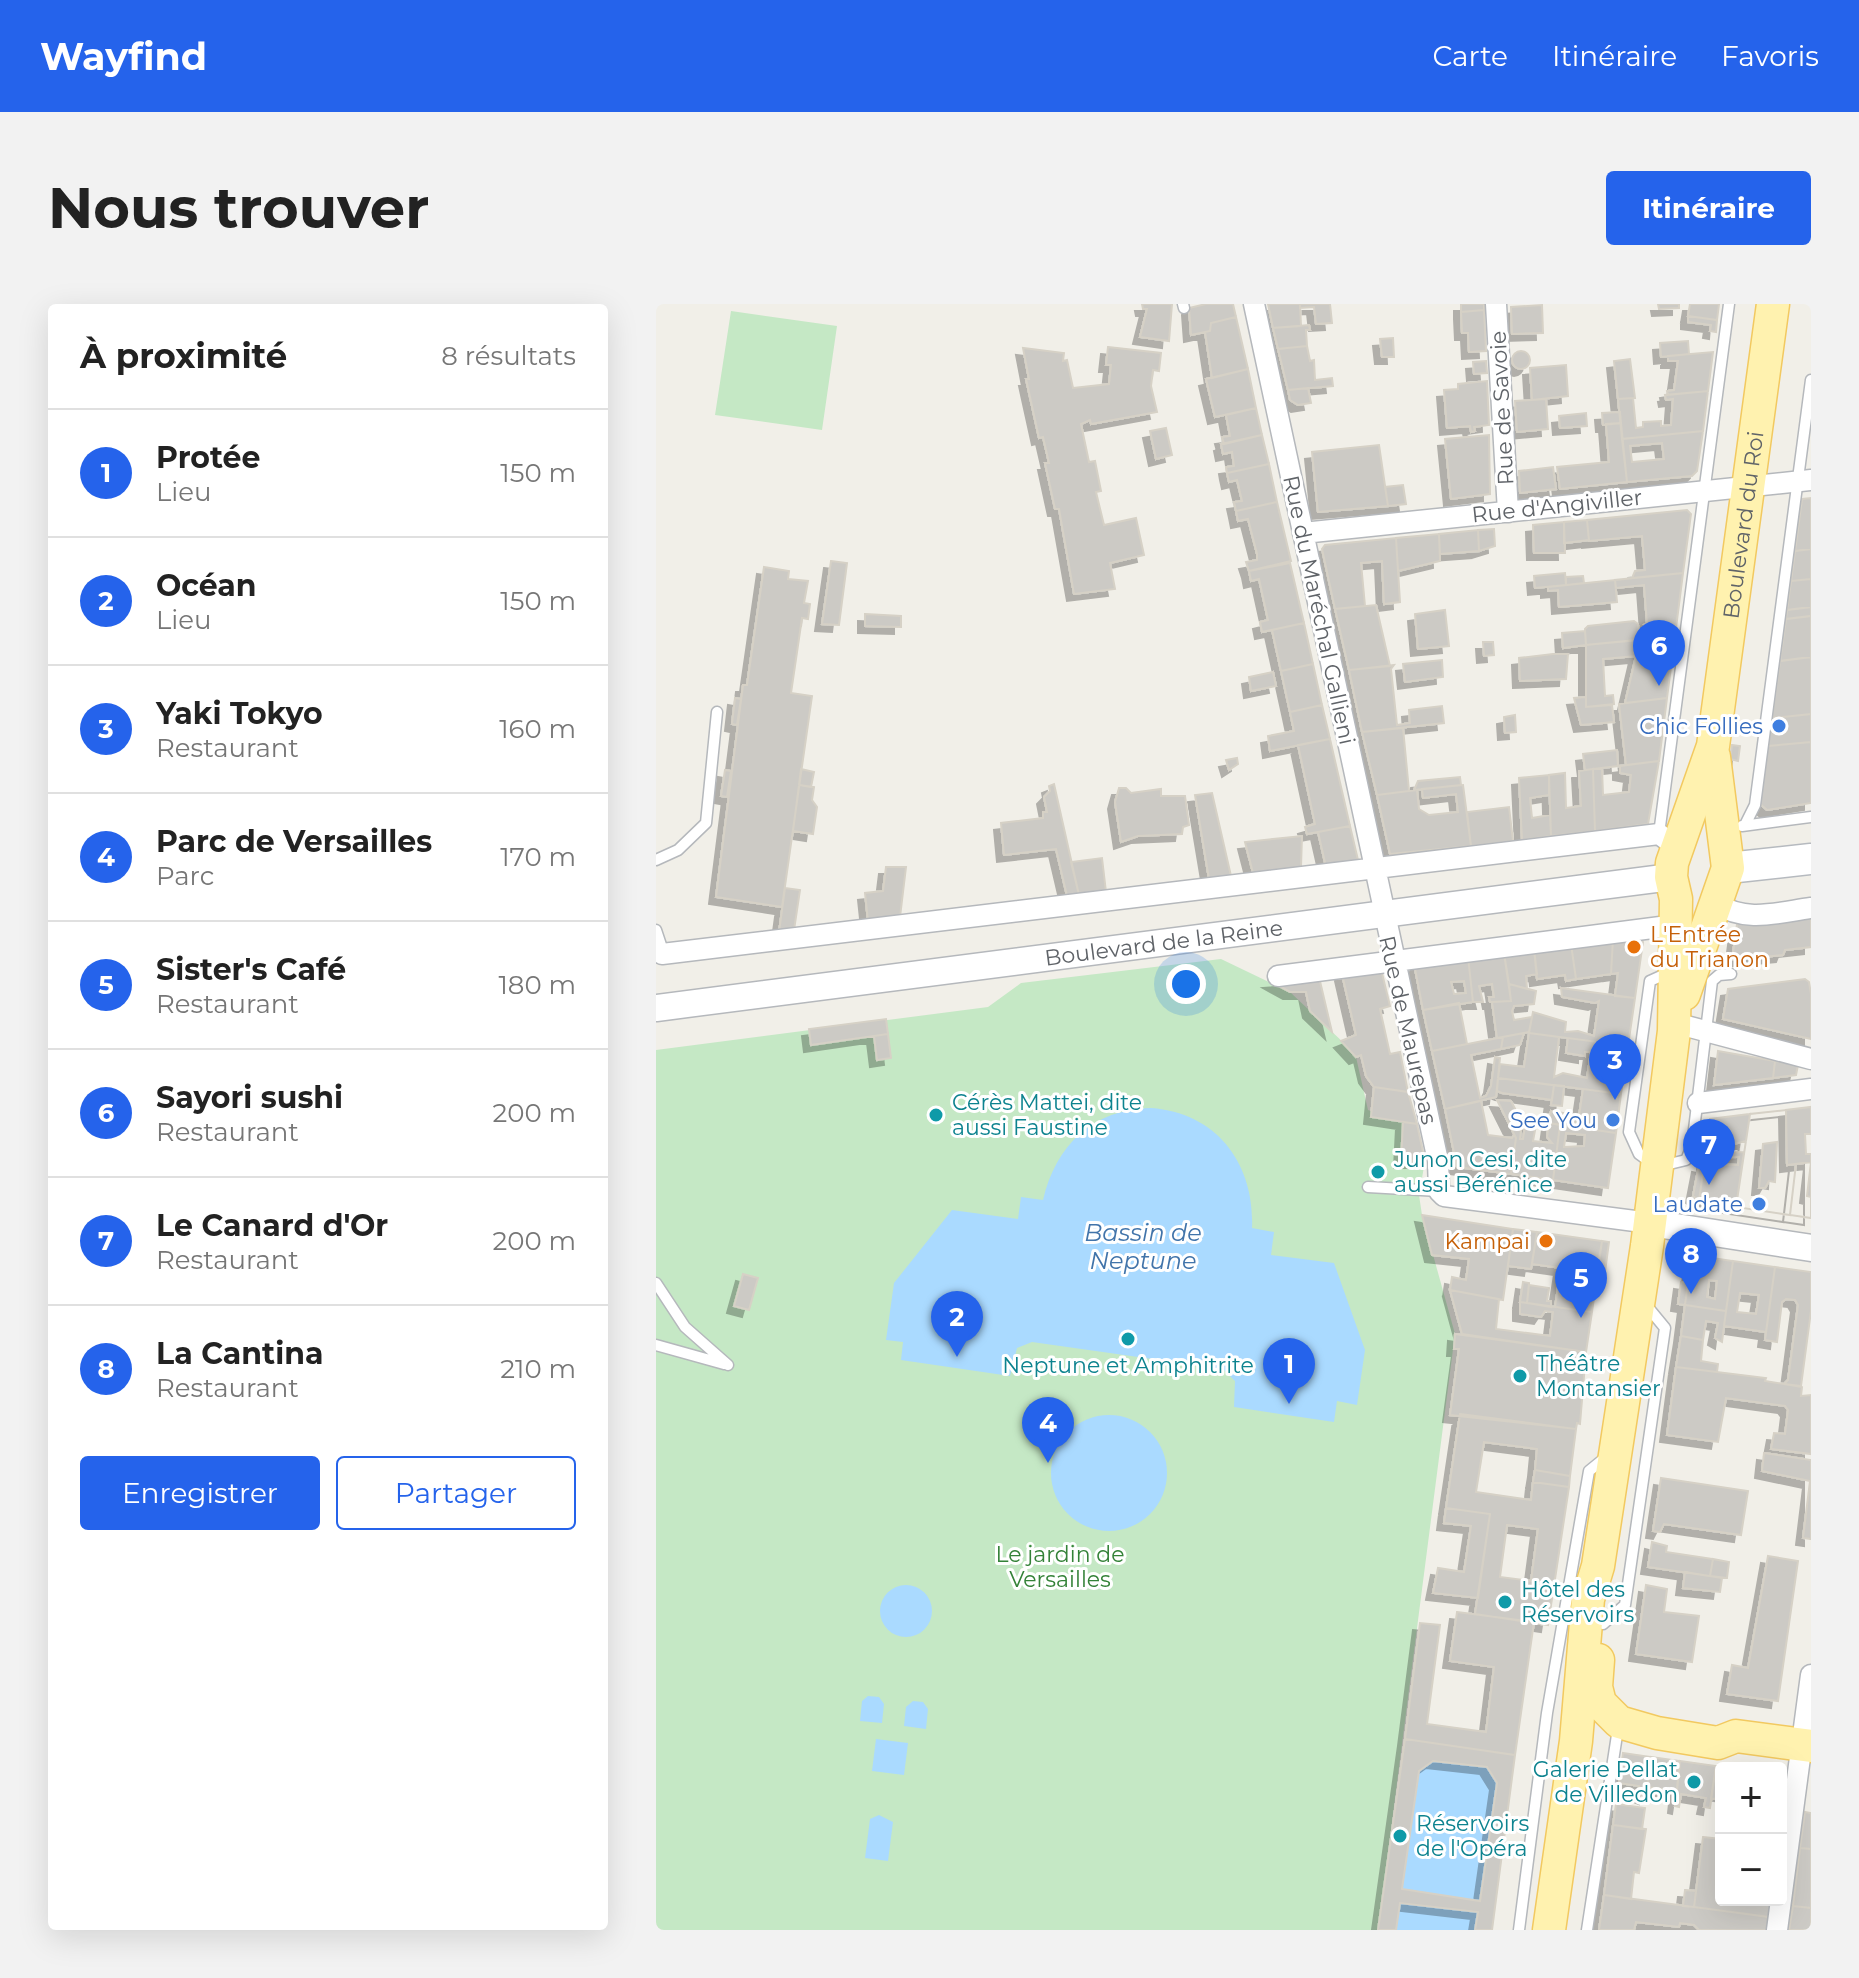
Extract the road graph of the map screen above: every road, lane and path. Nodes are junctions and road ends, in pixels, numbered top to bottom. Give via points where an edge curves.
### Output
1 (1254, 304) edge
2 (1496, 304) edge
3 (1729, 304) edge
4 (1773, 304) edge
5 (1811, 380) edge
6 (1804, 481) edge
7 (1748, 485) junction
8 (1706, 490) junction
9 (1508, 512) junction
10 (1303, 533) junction
11 (717, 712) dead end
12 (1713, 746) junction
13 (1811, 817) edge
14 (1730, 842) junction
15 (1811, 859) edge
16 (656, 860) edge
17 (1374, 871) junction
18 (1674, 871) junction
19 (1714, 904) junction
20 (1811, 908) edge
21 (1383, 916) junction
22 (656, 930) edge
23 (662, 951) joint
24 (1393, 961) junction
25 (1675, 970) junction
26 (1731, 974) dead end
27 (1278, 976) dead end
28 (656, 1008) edge
29 (1675, 1023) junction
30 (1706, 1031) junction
31 (1811, 1059) edge
32 (1811, 1089) edge
33 (1698, 1103) junction
34 (1657, 1167) junction
35 (1368, 1187) dead end
36 (1439, 1191) junction
37 (1650, 1223) junction
38 (1811, 1248) edge
39 (656, 1283) edge
40 (1640, 1297) junction
41 (656, 1345) edge
42 (1616, 1449) junction
43 (1598, 1566) junction
44 (1603, 1624) junction
45 (1811, 1675) edge
46 (1566, 1724) junction
47 (1633, 1730) junction
48 (1807, 1746) edge
49 (1519, 1930) edge
50 (1549, 1930) edge
51 (1587, 1930) edge
52 (1777, 1930) edge

1 - 10 street, Rue du Maréchal Gallieni
2 - 9 street, Rue de Savoie
3 - 8 lane
4 - 7 main road, Boulevard du Roi
5 - 6 lane
6 - 7 street, Rue d'Angiviller
6 - 14 lane via 1755,805
7 - 8 street, Rue d'Angiviller
7 - 12 main road, Boulevard du Roi
8 - 9 street, Rue d'Angiviller
8 - 18 lane
9 - 10 street, Rue d'Angiviller
10 - 17 street, Rue du Maréchal Gallieni
11 - 16 lane via 706,823 678,850
12 - 14 main road, Boulevard du Roi
12 - 18 main road, Boulevard du Roi
13 - 14 lane
14 - 15 main road, Boulevard de la Reine
14 - 18 main road, Boulevard de la Reine via 1705,841
14 - 19 main road, Boulevard du Roi
17 - 18 street
17 - 21 street, Rue du Maréchal Gallieni
17 - 23 street
18 - 19 main road, Boulevard de la Reine via 1690,905
18 - 21 street, Boulevard de la Reine
18 - 24 street
18 - 25 main road, Boulevard du Roi
19 - 20 street, Boulevard de la Reine via 1746,917
19 - 29 main road, Boulevard du Roi
21 - 24 street, Rue de Maurepas
21 - 28 street, Boulevard de la Reine
22 - 23 lane
24 - 27 street
24 - 36 street, Rue de Maurepas via 1438,1161
25 - 29 main road, Boulevard du Roi
25 - 34 lane via 1650,981 1629,1132 1639,1154
26 - 30 lane via 1712,981
29 - 30 street
29 - 34 main road
30 - 31 street
30 - 33 lane
32 - 33 street
33 - 34 lane via 1686,1160
34 - 37 main road
35 - 36 lane
36 - 37 street via 1444,1196
37 - 38 street
37 - 40 main road
39 - 41 lane via 685,1327 728,1365
40 - 42 main road
40 - 44 lane via 1665,1328 1625,1605
42 - 43 main road
42 - 46 lane via 1589,1471
43 - 44 main road via 1605,1592
43 - 46 main road
44 - 47 main road via 1596,1687 1605,1710
45 - 48 street
46 - 47 main road
46 - 49 lane
46 - 50 main road
47 - 48 main road via 1718,1743 1736,1736
47 - 51 lane
48 - 52 street

